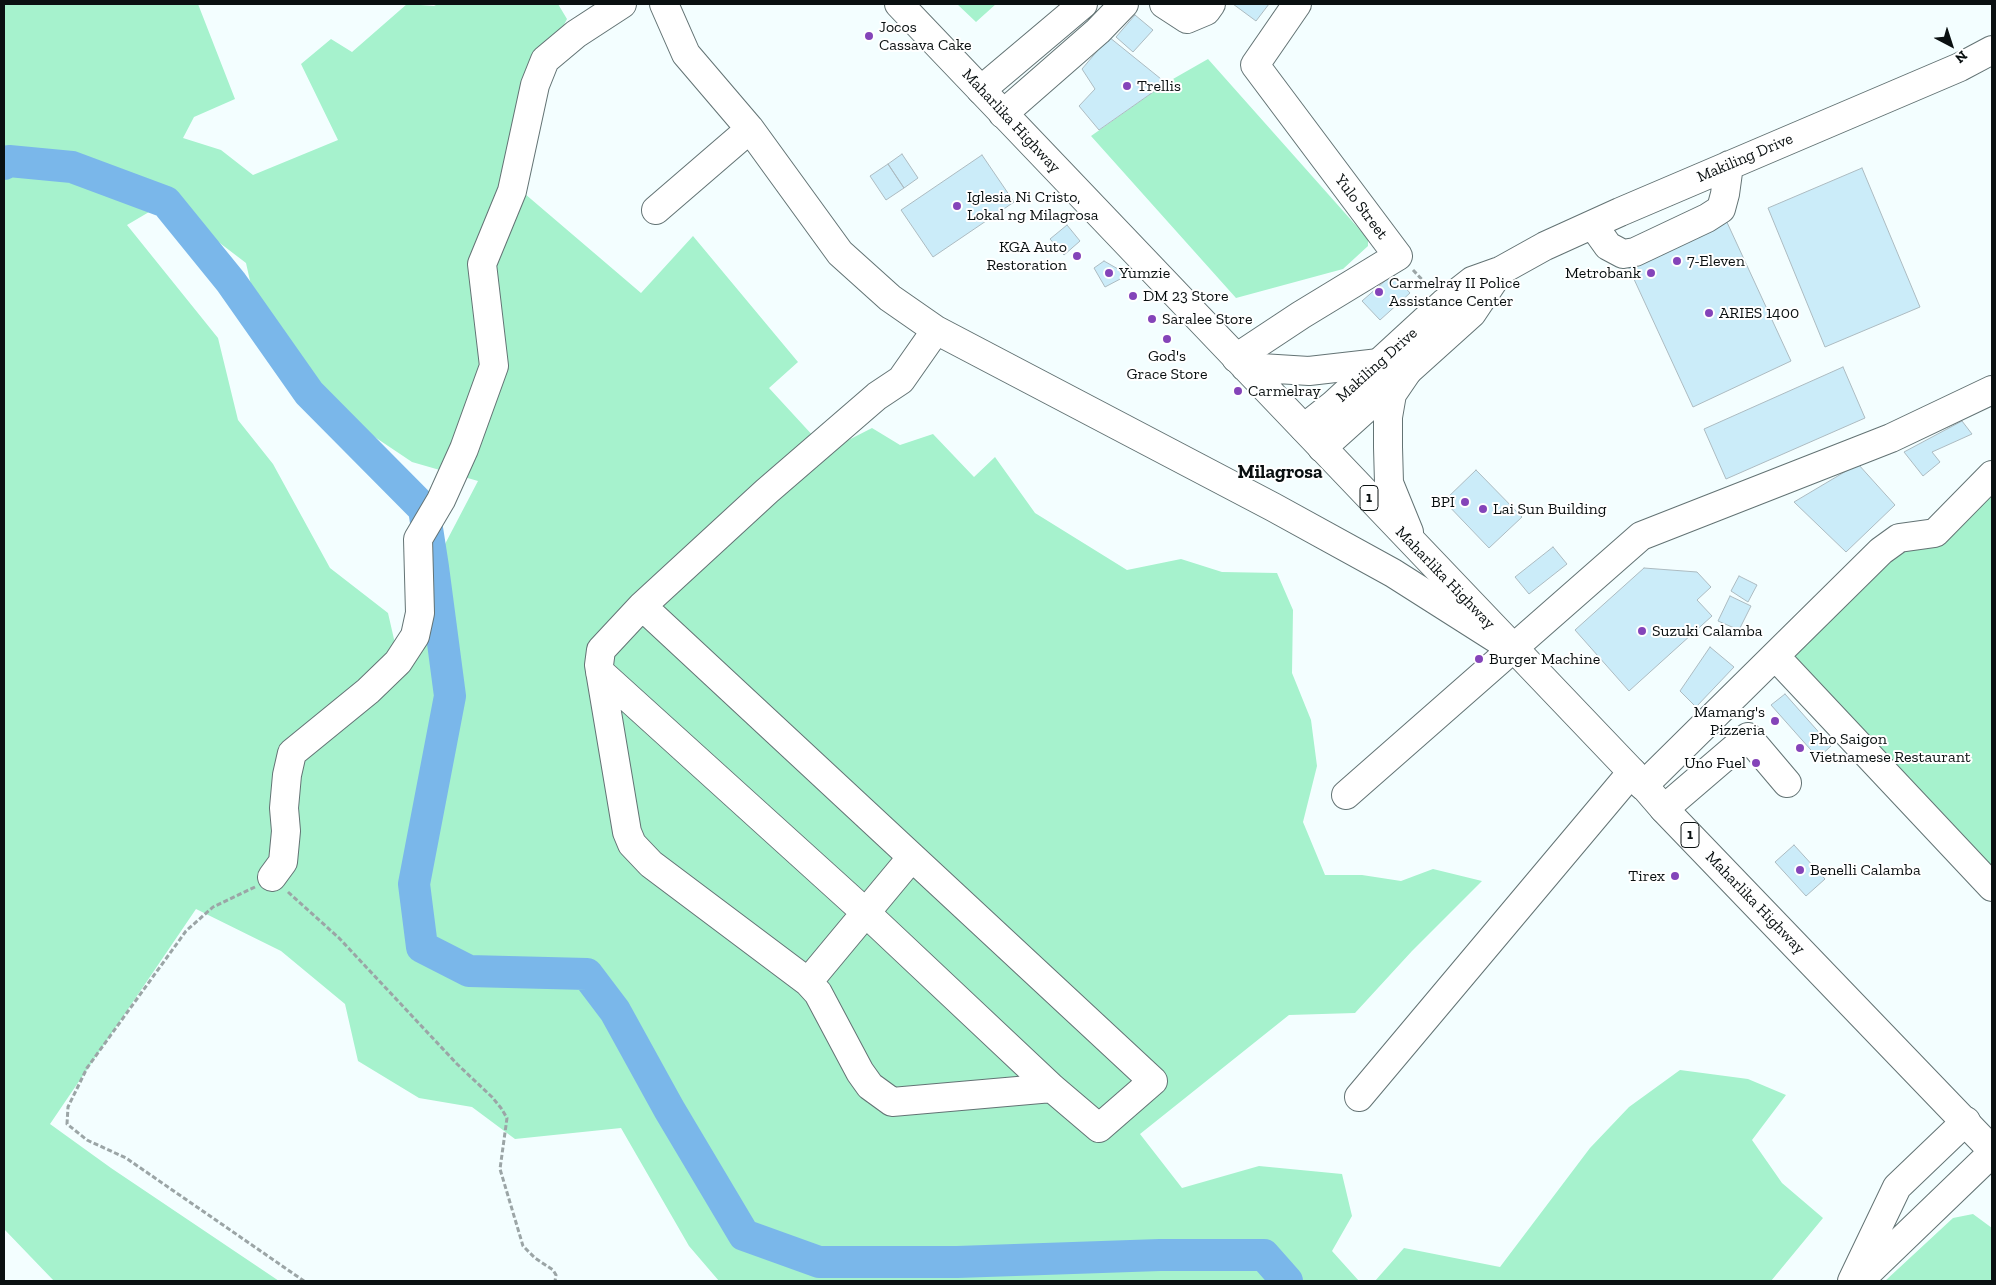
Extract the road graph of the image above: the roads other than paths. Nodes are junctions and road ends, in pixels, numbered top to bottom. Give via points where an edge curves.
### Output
1 (622, 4) edge
2 (664, 4) edge
3 (899, 4) edge
4 (1083, 4) edge
5 (1124, 4) edge
6 (1164, 4) edge
7 (1212, 4) edge
8 (1297, 4) edge
9 (1992, 50) edge
10 (981, 90) junction
11 (1003, 114) junction
12 (750, 129) junction
13 (1729, 165) junction
14 (656, 210) dead end
15 (1593, 225) junction
16 (1500, 271) junction
17 (936, 330) junction
18 (1240, 362) junction
19 (1379, 363) junction
20 (1407, 372) junction
21 (1992, 390) edge
22 (1304, 428) junction
23 (1322, 448) junction
24 (1992, 475) edge
25 (1415, 547) junction
26 (642, 606) junction
27 (1514, 650) junction
28 (1775, 656) junction
29 (600, 672) junction
30 (1637, 779) junction
31 (1787, 783) dead end
32 (1346, 796) dead end
33 (1664, 809) junction
34 (912, 857) junction
35 (272, 877) road end
36 (1992, 886) edge
37 (865, 912) junction
38 (808, 982) junction
39 (1052, 1088) junction
40 (1359, 1097) dead end
41 (1966, 1121) junction
42 (1992, 1151) edge
43 (1852, 1281) edge
44 (1859, 1281) edge

1 - 35 main road via 576,34 545,60 535,85 512,191 482,264 494,366 464,449 441,500 418,539 420,613 414,636 398,662 368,691 292,752 284,808 283,862
2 - 12 main road via 686,54
3 - 10 main road, Maharlika Highway / 1
4 - 10 main road
5 - 11 main road
6 - 7 main road via 1187,19 1206,11
8 - 18 main road, Yulo Street via 1255,65 1398,256 1301,314
9 - 13 main road, Makiling Drive via 1960,67
10 - 11 main road, Maharlika Highway / 1
11 - 18 main road, Maharlika Highway / 1
12 - 14 main road
12 - 17 main road via 840,253 890,298
13 - 15 main road, Makiling Drive
13 - 15 main road via 1721,209 1635,252 1623,254 1608,246
15 - 16 main road, Makiling Drive
16 - 19 main road, Makiling Drive via 1472,281
16 - 20 main road, Makiling Drive via 1472,313
17 - 26 main road via 901,380 877,396 767,491
17 - 27 main road via 1274,507 1392,573
18 - 19 main road via 1309,371
18 - 22 main road, Maharlika Highway / 1
19 - 22 main road, Makiling Drive
20 - 23 main road, Makiling Drive
20 - 25 main road via 1392,394 1388,417 1389,483
21 - 27 main road via 1891,438 1640,536
22 - 23 main road, Maharlika Highway / 1
23 - 25 main road, Maharlika Highway / 1
24 - 28 main road via 1935,533 1899,538 1881,551
25 - 27 main road, Maharlika Highway / 1
26 - 29 main road via 601,650
26 - 34 main road
27 - 30 main road, Maharlika Highway / 1
27 - 32 main road
28 - 30 main road
28 - 36 main road
29 - 37 main road
29 - 38 main road via 627,832 632,844 651,864
30 - 33 main road, Maharlika Highway / 1
30 - 40 main road
31 - 33 main road via 1748,737
33 - 41 main road, Maharlika Highway / 1
34 - 37 main road
34 - 39 main road via 1153,1081 1099,1128
37 - 38 main road
37 - 39 main road
38 - 39 main road via 818,993 860,1072 870,1086 892,1102
41 - 42 main road, Maharlika Highway / 1
41 - 43 main road via 1897,1187
42 - 44 main road

